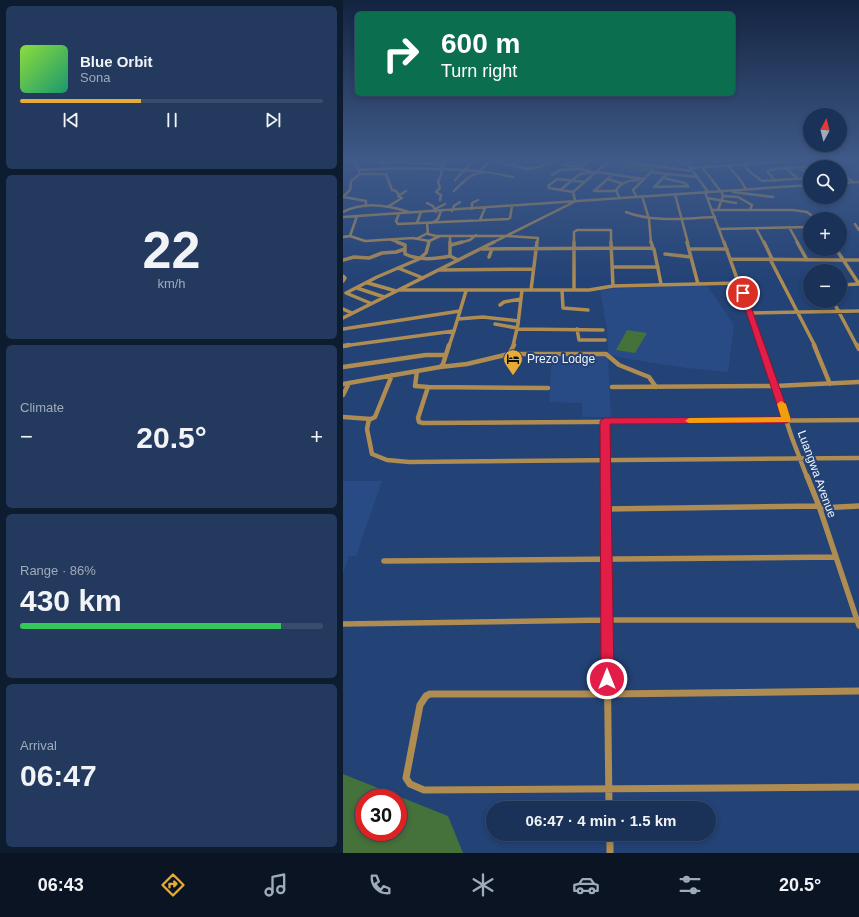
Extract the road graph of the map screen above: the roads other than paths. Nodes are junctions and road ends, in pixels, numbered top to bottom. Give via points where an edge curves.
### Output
1 (720, 200) edge
2 (365, 201) edge
3 (397, 201) edge
4 (476, 201) edge
5 (571, 201) edge
6 (575, 201) edge
7 (643, 201) edge
8 (677, 201) edge
9 (708, 201) edge
10 (726, 201) edge
11 (744, 201) edge
12 (460, 202) dead end
13 (562, 202) joint
14 (736, 202) dead end
15 (427, 203) dead end
16 (445, 204) dead end
17 (366, 206) junction
18 (389, 206) junction
19 (512, 206) junction
20 (485, 208) junction
21 (472, 209) junction
22 (435, 210) junction
23 (712, 210) junction
24 (718, 210) junction
25 (750, 210) junction
26 (441, 211) junction
27 (452, 211) junction
28 (343, 212) edge
29 (421, 212) junction
30 (626, 212) dead end
31 (805, 212) edge
32 (412, 213) junction
33 (399, 214) junction
34 (357, 216) junction
35 (343, 217) edge
36 (681, 217) junction
37 (715, 217) junction
38 (648, 218) junction
39 (480, 220) junction
40 (417, 223) junction
41 (427, 223) junction
42 (432, 223) junction
43 (743, 224) dead end
44 (855, 224) dead end
45 (789, 227) junction
46 (803, 227) edge
47 (745, 228) junction
48 (755, 228) junction
49 (719, 229) junction
50 (859, 230) edge
51 (428, 233) junction
52 (350, 236) junction
53 (439, 236) junction
54 (450, 236) junction
55 (476, 236) junction
56 (507, 236) junction
57 (343, 237) edge
58 (391, 239) junction
59 (416, 239) junction
60 (429, 241) junction
61 (451, 245) junction
62 (653, 248) junction
63 (727, 248) junction
64 (405, 249) junction
65 (482, 249) junction
66 (574, 249) junction
67 (611, 249) junction
68 (690, 249) junction
69 (492, 250) junction
70 (536, 250) junction
71 (665, 254) dead end
72 (450, 256) junction
73 (840, 256) edge
74 (489, 257) dead end
75 (691, 257) junction
76 (418, 259) junction
77 (731, 259) junction
78 (771, 259) junction
79 (343, 260) edge
80 (458, 260) junction
81 (807, 260) junction
82 (843, 260) junction
83 (859, 260) edge
84 (612, 267) junction
85 (658, 267) junction
86 (398, 268) junction
87 (533, 269) junction
88 (437, 270) junction
89 (343, 276) edge
90 (423, 278) junction
91 (343, 281) edge
92 (368, 283) junction
93 (739, 283) junction
94 (661, 284) junction
95 (698, 284) junction
96 (859, 284) edge
97 (847, 285) edge
98 (613, 286) junction
99 (357, 288) junction
100 (522, 290) junction
101 (531, 290) junction
102 (562, 290) junction
103 (574, 290) junction
104 (397, 291) junction
105 (466, 291) junction
106 (344, 294) edge
107 (384, 297) junction
108 (521, 300) junction
109 (370, 303) junction
110 (500, 305) dead end
111 (837, 308) edge
112 (343, 309) edge
113 (588, 310) dead end
114 (460, 311) junction
115 (839, 311) junction
116 (859, 311) edge
117 (798, 312) junction
118 (352, 313) junction
119 (750, 313) junction
120 (343, 318) edge
121 (458, 319) junction
122 (518, 321) junction
123 (495, 324) dead end
124 (343, 329) edge
125 (517, 329) junction
126 (577, 329) junction
127 (454, 330) junction
128 (603, 330) dead end
129 (605, 340) dead end
130 (858, 344) edge
131 (343, 346) edge
132 (859, 349) edge
133 (509, 354) junction
134 (446, 355) junction
135 (343, 366) edge
136 (440, 367) junction
137 (417, 372) junction
138 (392, 375) junction
139 (859, 382) edge
140 (349, 383) junction
141 (343, 384) edge
142 (830, 384) junction
143 (656, 386) junction
144 (775, 386) junction
145 (428, 387) junction
146 (612, 387) dead end
147 (548, 388) dead end
148 (343, 395) edge
149 (343, 417) edge
150 (369, 419) junction
151 (787, 420) junction
152 (859, 420) edge
153 (605, 421) junction
154 (800, 458) junction
155 (859, 458) edge
156 (605, 459) junction
157 (859, 506) edge
158 (819, 507) junction
159 (606, 510) junction
160 (835, 557) junction
161 (607, 559) junction
162 (384, 561) dead end
163 (607, 620) junction
164 (858, 623) edge
165 (343, 624) edge
166 (859, 691) edge
167 (607, 694) junction
168 (859, 787) edge
169 (609, 790) junction
170 (609, 801) edge
171 (610, 841) edge
172 (610, 853) edge

1 - 24 street
2 - 17 street
3 - 18 street
4 - 21 street via 471,203
5 - 13 street
6 - 56 street
7 - 38 street
8 - 36 street
9 - 23 street, Luangwa Avenue
10 - 14 street
11 - 25 street via 752,206
12 - 27 street
13 - 19 street
15 - 22 street
16 - 22 street
17 - 18 street
17 - 28 street
18 - 32 street
19 - 20 street
19 - 39 street via 509,219
20 - 21 street
20 - 39 street
21 - 27 street
22 - 26 street
22 - 29 street
23 - 24 street
23 - 37 street, Luangwa Avenue
24 - 25 street
25 - 31 street
26 - 27 street
26 - 42 street via 438,219
29 - 32 street
29 - 40 street
30 - 38 street
32 - 33 street
33 - 34 street
33 - 40 street via 398,224
34 - 35 street
34 - 52 street
36 - 37 street
36 - 38 street
36 - 68 street
37 - 49 street, Luangwa Avenue
38 - 62 street via 650,243
39 - 42 street
40 - 41 street
41 - 42 street
41 - 51 street
43 - 47 street
44 - 50 street
45 - 46 street
45 - 48 street
45 - 81 street
47 - 48 street
47 - 49 street
48 - 78 street via 761,234
49 - 63 street, Luangwa Avenue
51 - 53 street
51 - 59 street
52 - 57 street
52 - 58 street via 365,241
53 - 54 street
53 - 60 street
54 - 55 street
54 - 61 street
55 - 56 street
55 - 61 street
56 - 65 street
56 - 70 street via 538,238
58 - 59 street
58 - 64 street via 405,245
59 - 60 street
60 - 76 street via 426,253
61 - 72 street
62 - 67 street
62 - 85 street
63 - 68 street
63 - 77 street, Luangwa Avenue
64 - 76 street via 405,254
64 - 79 street via 369,258 354,257
65 - 69 street
65 - 80 street
66 - 67 street
66 - 67 street via 575,230 611,230
66 - 70 street
66 - 103 street
67 - 84 street
68 - 75 street
69 - 70 street
69 - 74 street
70 - 87 street
71 - 75 street
72 - 76 street
72 - 80 street
73 - 82 street
75 - 95 street
76 - 86 street
77 - 78 street
77 - 93 street, Luangwa Avenue
78 - 81 street
78 - 117 street
80 - 88 street
81 - 82 street
82 - 83 street
82 - 96 street
84 - 85 street
84 - 98 street
85 - 94 street
86 - 90 street
86 - 92 street
87 - 88 street
87 - 101 street
88 - 90 street
89 - 91 street
90 - 104 street
92 - 99 street
92 - 104 street
93 - 95 street
93 - 119 street, Luangwa Avenue
94 - 95 street
94 - 98 street
96 - 97 street
98 - 103 street
99 - 106 street
99 - 107 street
100 - 101 street
100 - 105 street
100 - 108 street
101 - 102 street
102 - 103 street
102 - 113 street via 563,308
104 - 105 street
104 - 107 street
105 - 114 street
106 - 109 street
107 - 109 street
108 - 110 street
108 - 122 street
109 - 118 street
111 - 115 street
112 - 118 street
114 - 121 street
114 - 124 street
115 - 116 street
115 - 117 street
115 - 130 street
117 - 119 street
117 - 142 street
118 - 120 street
119 - 144 street, Luangwa Avenue
121 - 122 street via 489,318
121 - 127 street
122 - 125 street
123 - 125 street
125 - 126 street
125 - 133 street via 514,349
126 - 128 street
126 - 129 street via 579,340
127 - 131 street
127 - 134 street
130 - 132 street
133 - 136 street via 467,364
133 - 143 street via 607,354 613,357 615,363 649,377
134 - 135 street via 426,355
134 - 136 street
136 - 137 street
137 - 138 street
137 - 145 street via 415,386
138 - 140 street
138 - 150 street via 377,414
139 - 142 street
140 - 141 street
140 - 148 street
142 - 144 street
143 - 144 street
143 - 146 street
144 - 151 street, Luangwa Avenue
145 - 147 street
145 - 153 street via 417,418 423,423
149 - 150 street
150 - 156 street via 367,429 372,454 387,460 416,462
151 - 152 street
151 - 153 street
151 - 154 street, Luangwa Avenue
153 - 156 street
154 - 155 street
154 - 156 street
154 - 158 street, Luangwa Avenue
156 - 159 street
157 - 158 street
158 - 159 street
158 - 160 street, Luangwa Avenue
159 - 161 street
160 - 161 street
160 - 164 street, Luangwa Avenue
161 - 162 street
161 - 163 street
163 - 164 street
163 - 165 street
163 - 167 street
166 - 167 street
167 - 169 street
167 - 169 street via 425,696 420,705 406,778 410,784 424,790
168 - 169 street
169 - 170 street
171 - 172 street

